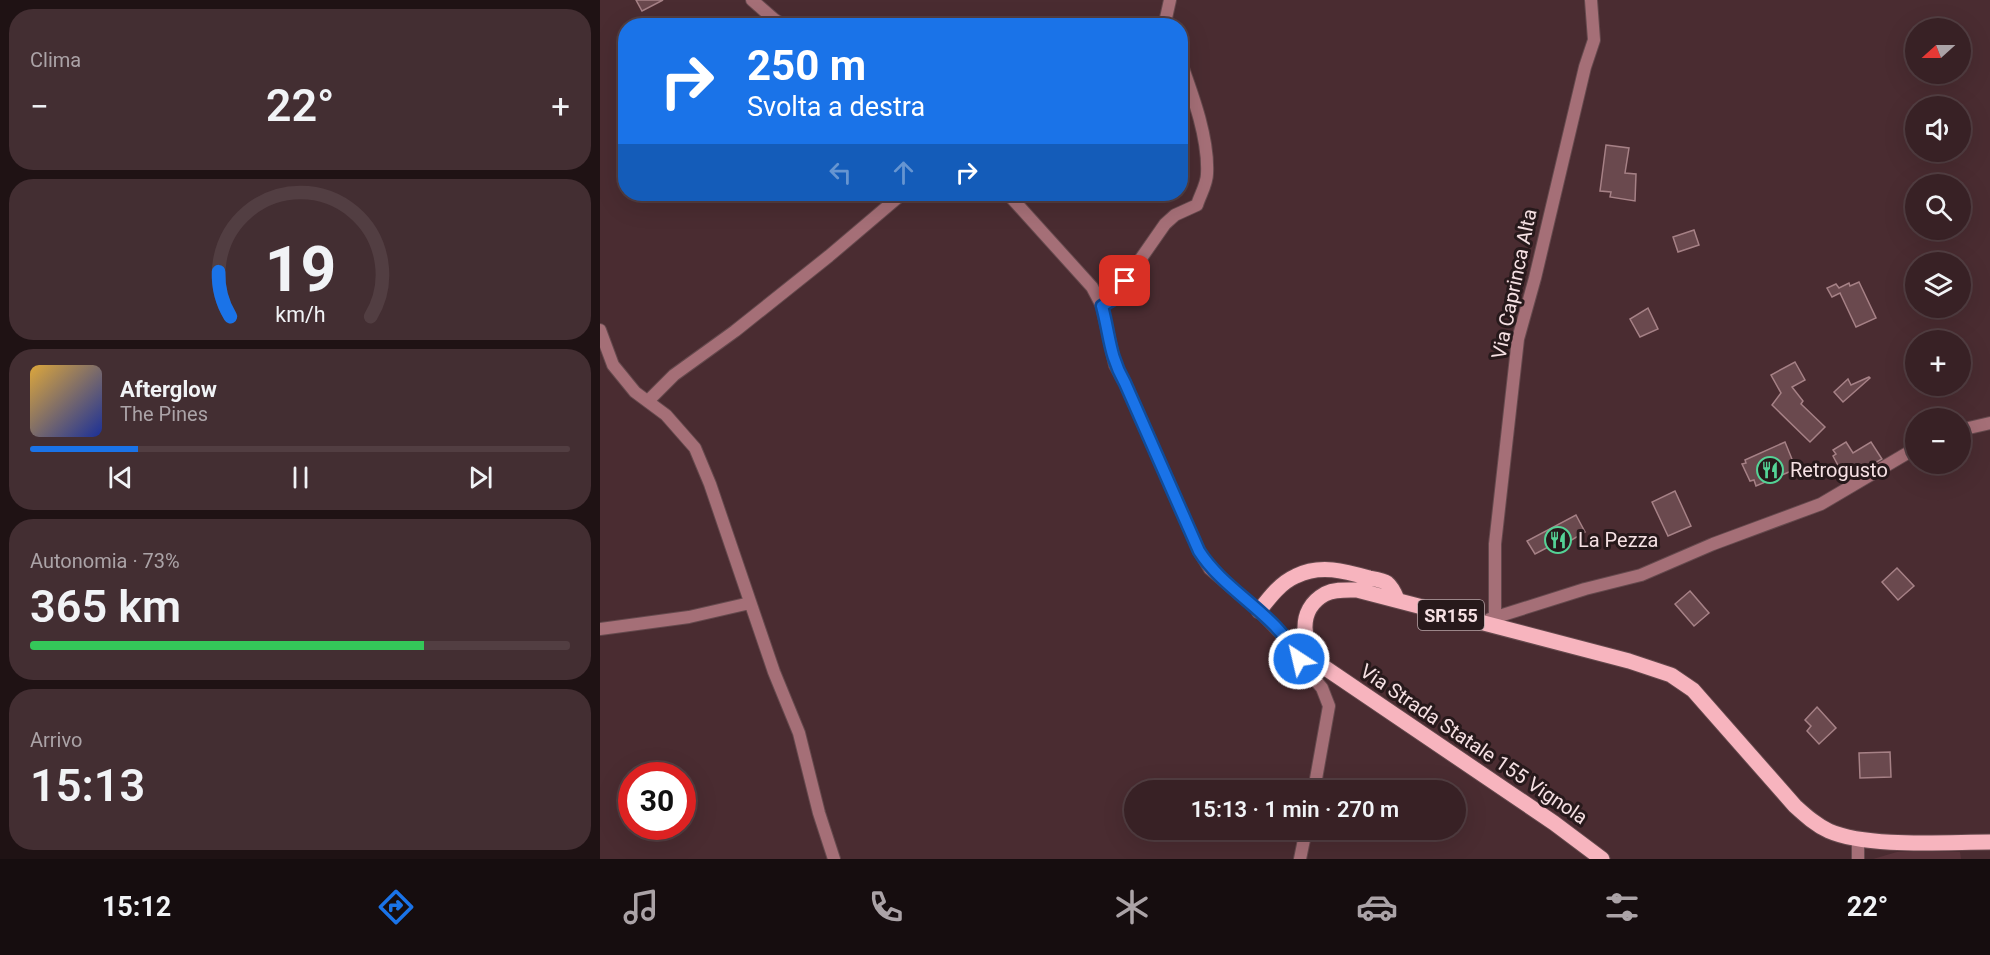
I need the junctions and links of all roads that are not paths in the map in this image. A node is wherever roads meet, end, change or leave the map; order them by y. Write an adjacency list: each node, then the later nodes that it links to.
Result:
1 (752, 0): 4 (street)
2 (1170, 0): 5 (street)
3 (1591, 0): 18 (street, Via Caprinca Alta)
4 (774, 18)
5 (1166, 18)
6 (1188, 82): 9 (street)
7 (894, 201): 11 (street)
8 (1014, 201): 9 (street)
9 (1102, 306): 17 (street)
10 (600, 330): 11 (street)
11 (648, 401): 16 (street)
12 (1990, 423): 13 (street)
13 (1971, 427)
14 (1905, 454): 18 (street)
15 (1397, 599): 17 (main road); 18 (main road, SR155); 21 (main road, SR155)
16 (750, 603): 19 (street); 26 (street)
17 (1258, 611): 20 (street)
18 (1489, 620): 23 (main road, SR155)
19 (600, 629)
20 (1292, 644): 21 (street); 22 (street)
21 (1309, 649): 28 (main road, Via Strada Statale 155 Vignola)
22 (1316, 780)
23 (1858, 839): 25 (main road, SR155); 29 (street)
24 (1304, 840): 27 (street)
25 (1990, 843)
26 (834, 859)
27 (1300, 859)
28 (1602, 859)
29 (1858, 859)

